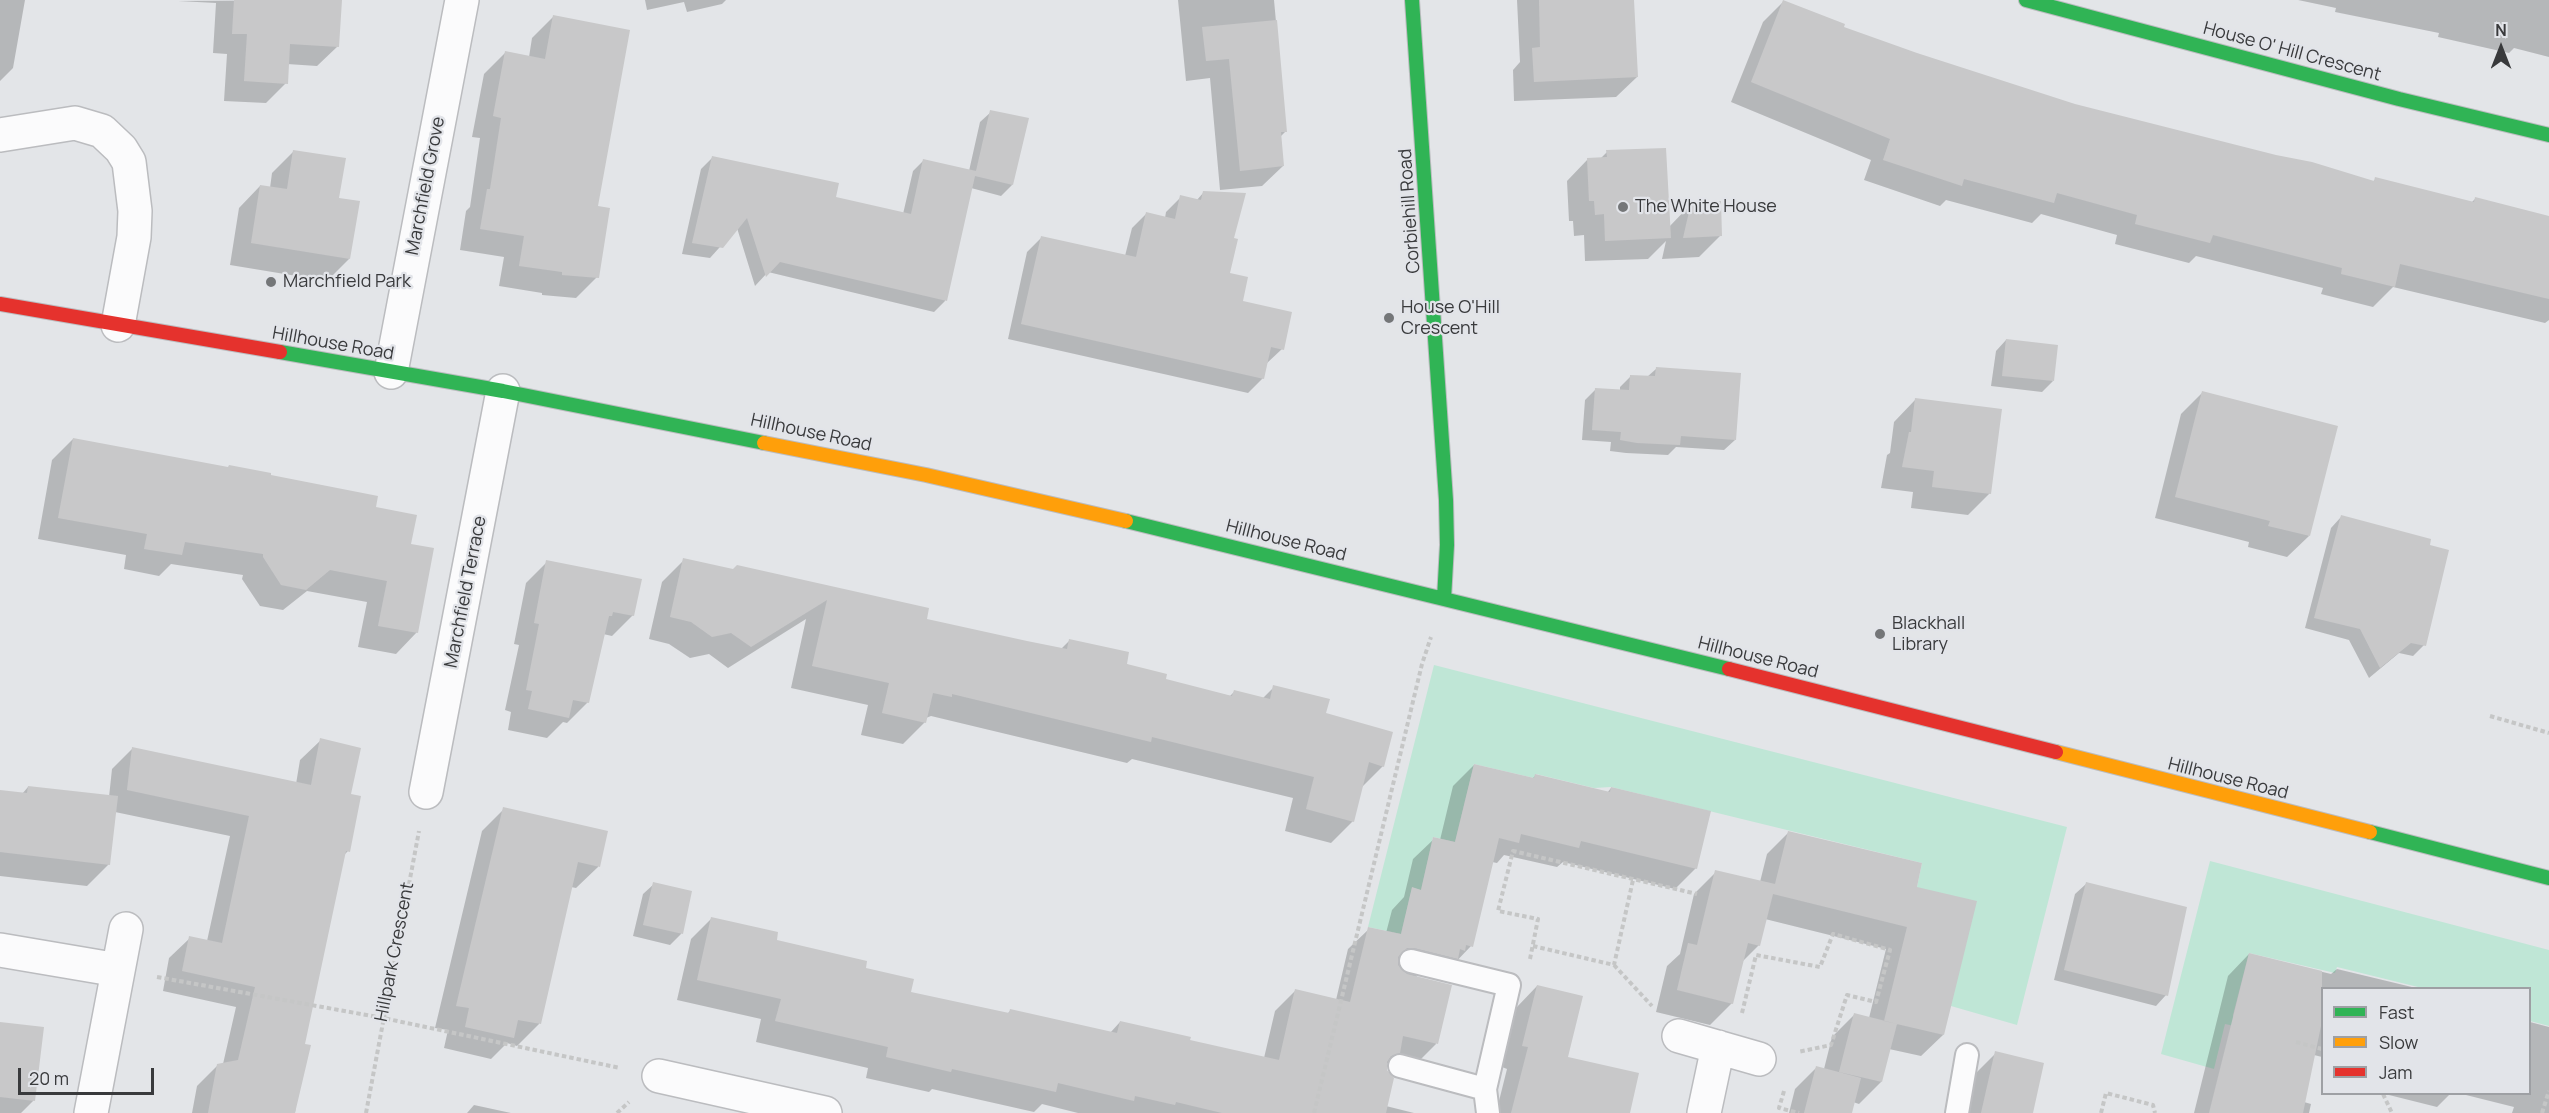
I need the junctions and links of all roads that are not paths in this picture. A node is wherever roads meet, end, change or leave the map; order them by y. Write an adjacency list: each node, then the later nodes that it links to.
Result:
1 (462, 0): 8 (street, Marchfield Grove)
2 (1412, 0): 10 (main road, Corbiehill Road)
3 (2026, 0): 5 (main road, House O' Hill Crescent)
4 (0, 135): 7 (street)
5 (2549, 135)
6 (0, 304): 7 (main road, Hillhouse Road)
7 (118, 325): 8 (main road, Hillhouse Road)
8 (391, 372): 9 (main road, Hillhouse Road)
9 (503, 391): 10 (main road, Hillhouse Road); 11 (street, Marchfield Terrace)
10 (1444, 599): 12 (main road, Hillhouse Road)
11 (426, 792)
12 (2549, 878)
13 (126, 929): 16 (street)
14 (0, 950): 16 (street)
15 (1411, 961): 21 (lane)
16 (118, 970): 22 (street)
17 (1679, 1036): 25 (street)
18 (1967, 1055): 26 (lane)
19 (1400, 1066): 21 (lane)
20 (659, 1076): 23 (street)
21 (1485, 1089): 24 (lane)
22 (91, 1113)
23 (825, 1113)
24 (1488, 1113)
25 (1704, 1113)
26 (1957, 1113)

